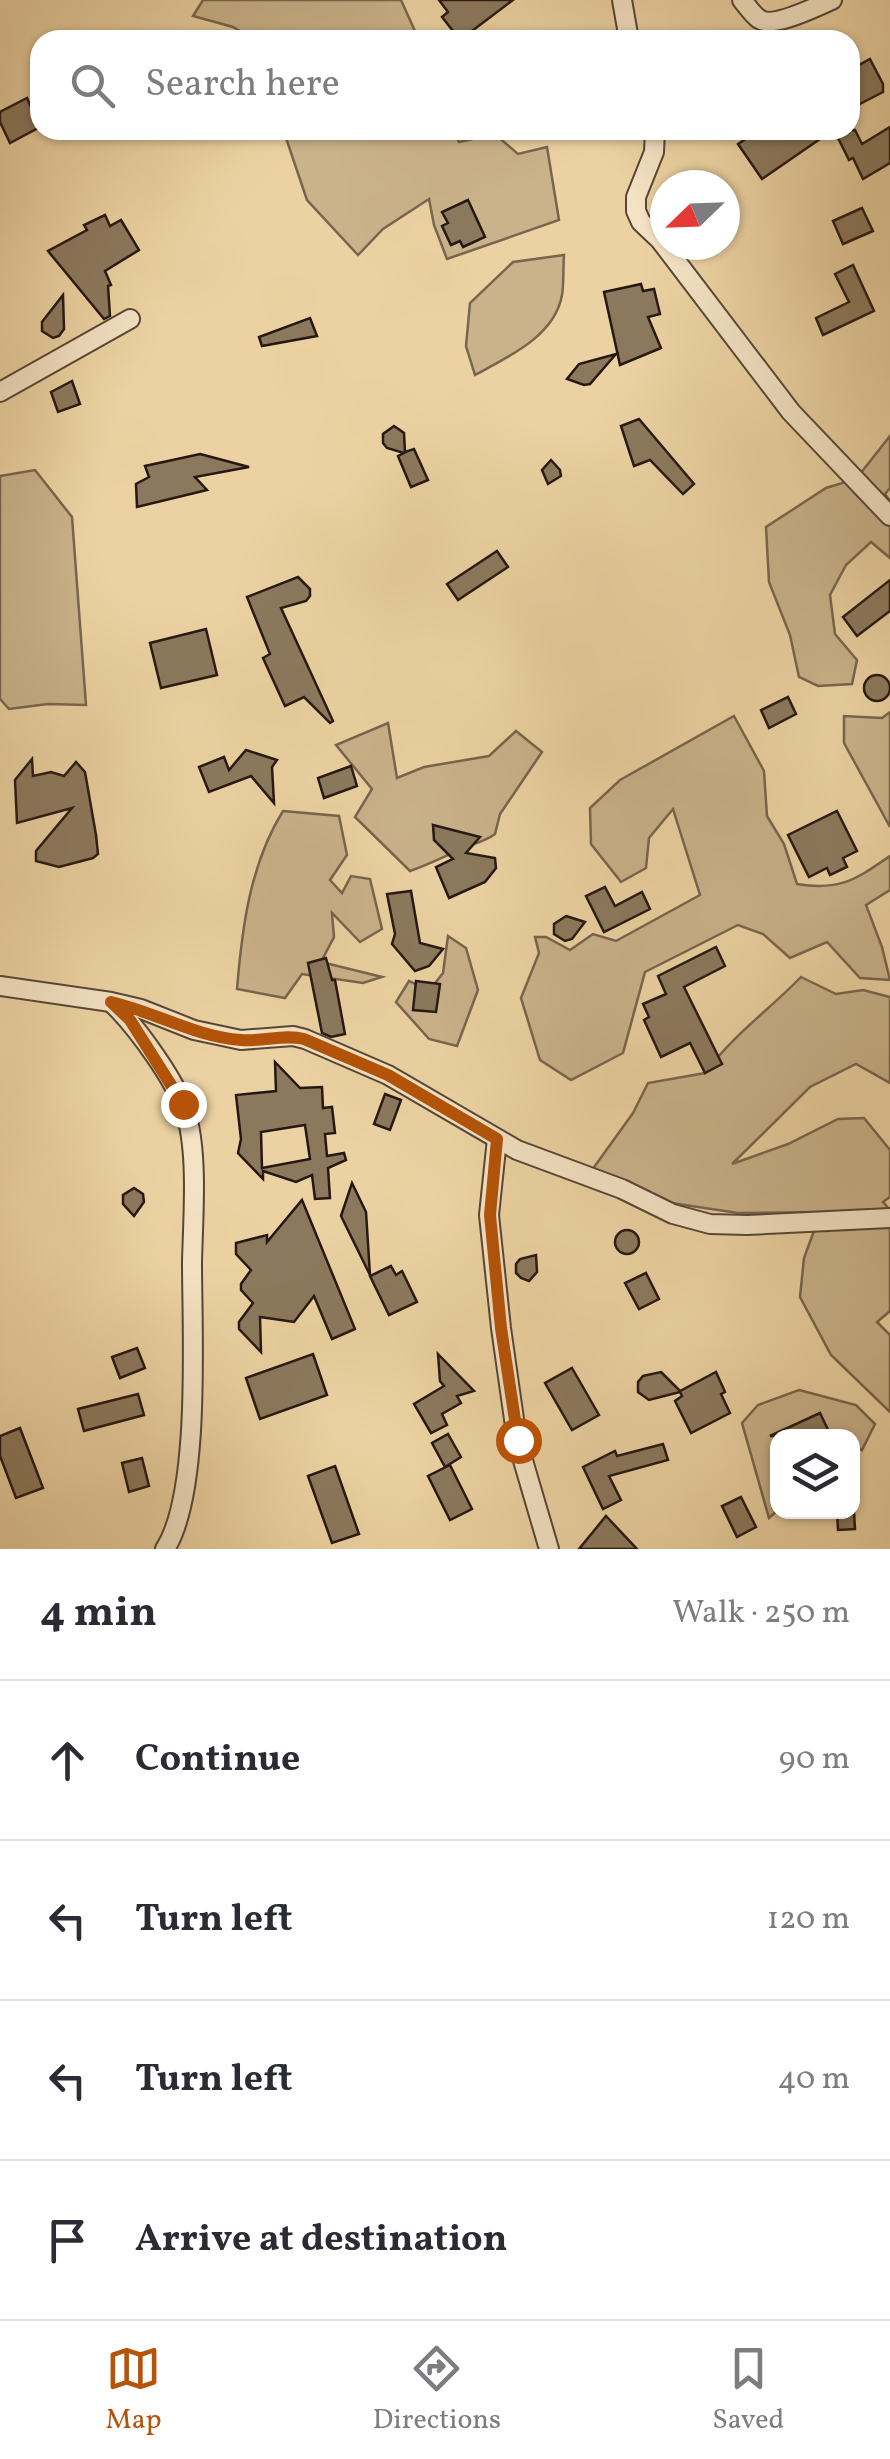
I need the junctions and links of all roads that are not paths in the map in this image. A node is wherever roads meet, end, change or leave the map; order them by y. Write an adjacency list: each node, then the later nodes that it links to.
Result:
1 (622, 0): 4 (street)
2 (742, 0): 3 (street)
3 (832, 0)
4 (627, 30)
5 (655, 140): 8 (street)
6 (130, 319): 7 (street)
7 (0, 392)
8 (890, 516)
9 (0, 986): 10 (street)
10 (111, 1002): 11 (street); 13 (street)
11 (497, 1139): 12 (street); 14 (street)
12 (890, 1218)
13 (165, 1549)
14 (549, 1549)

